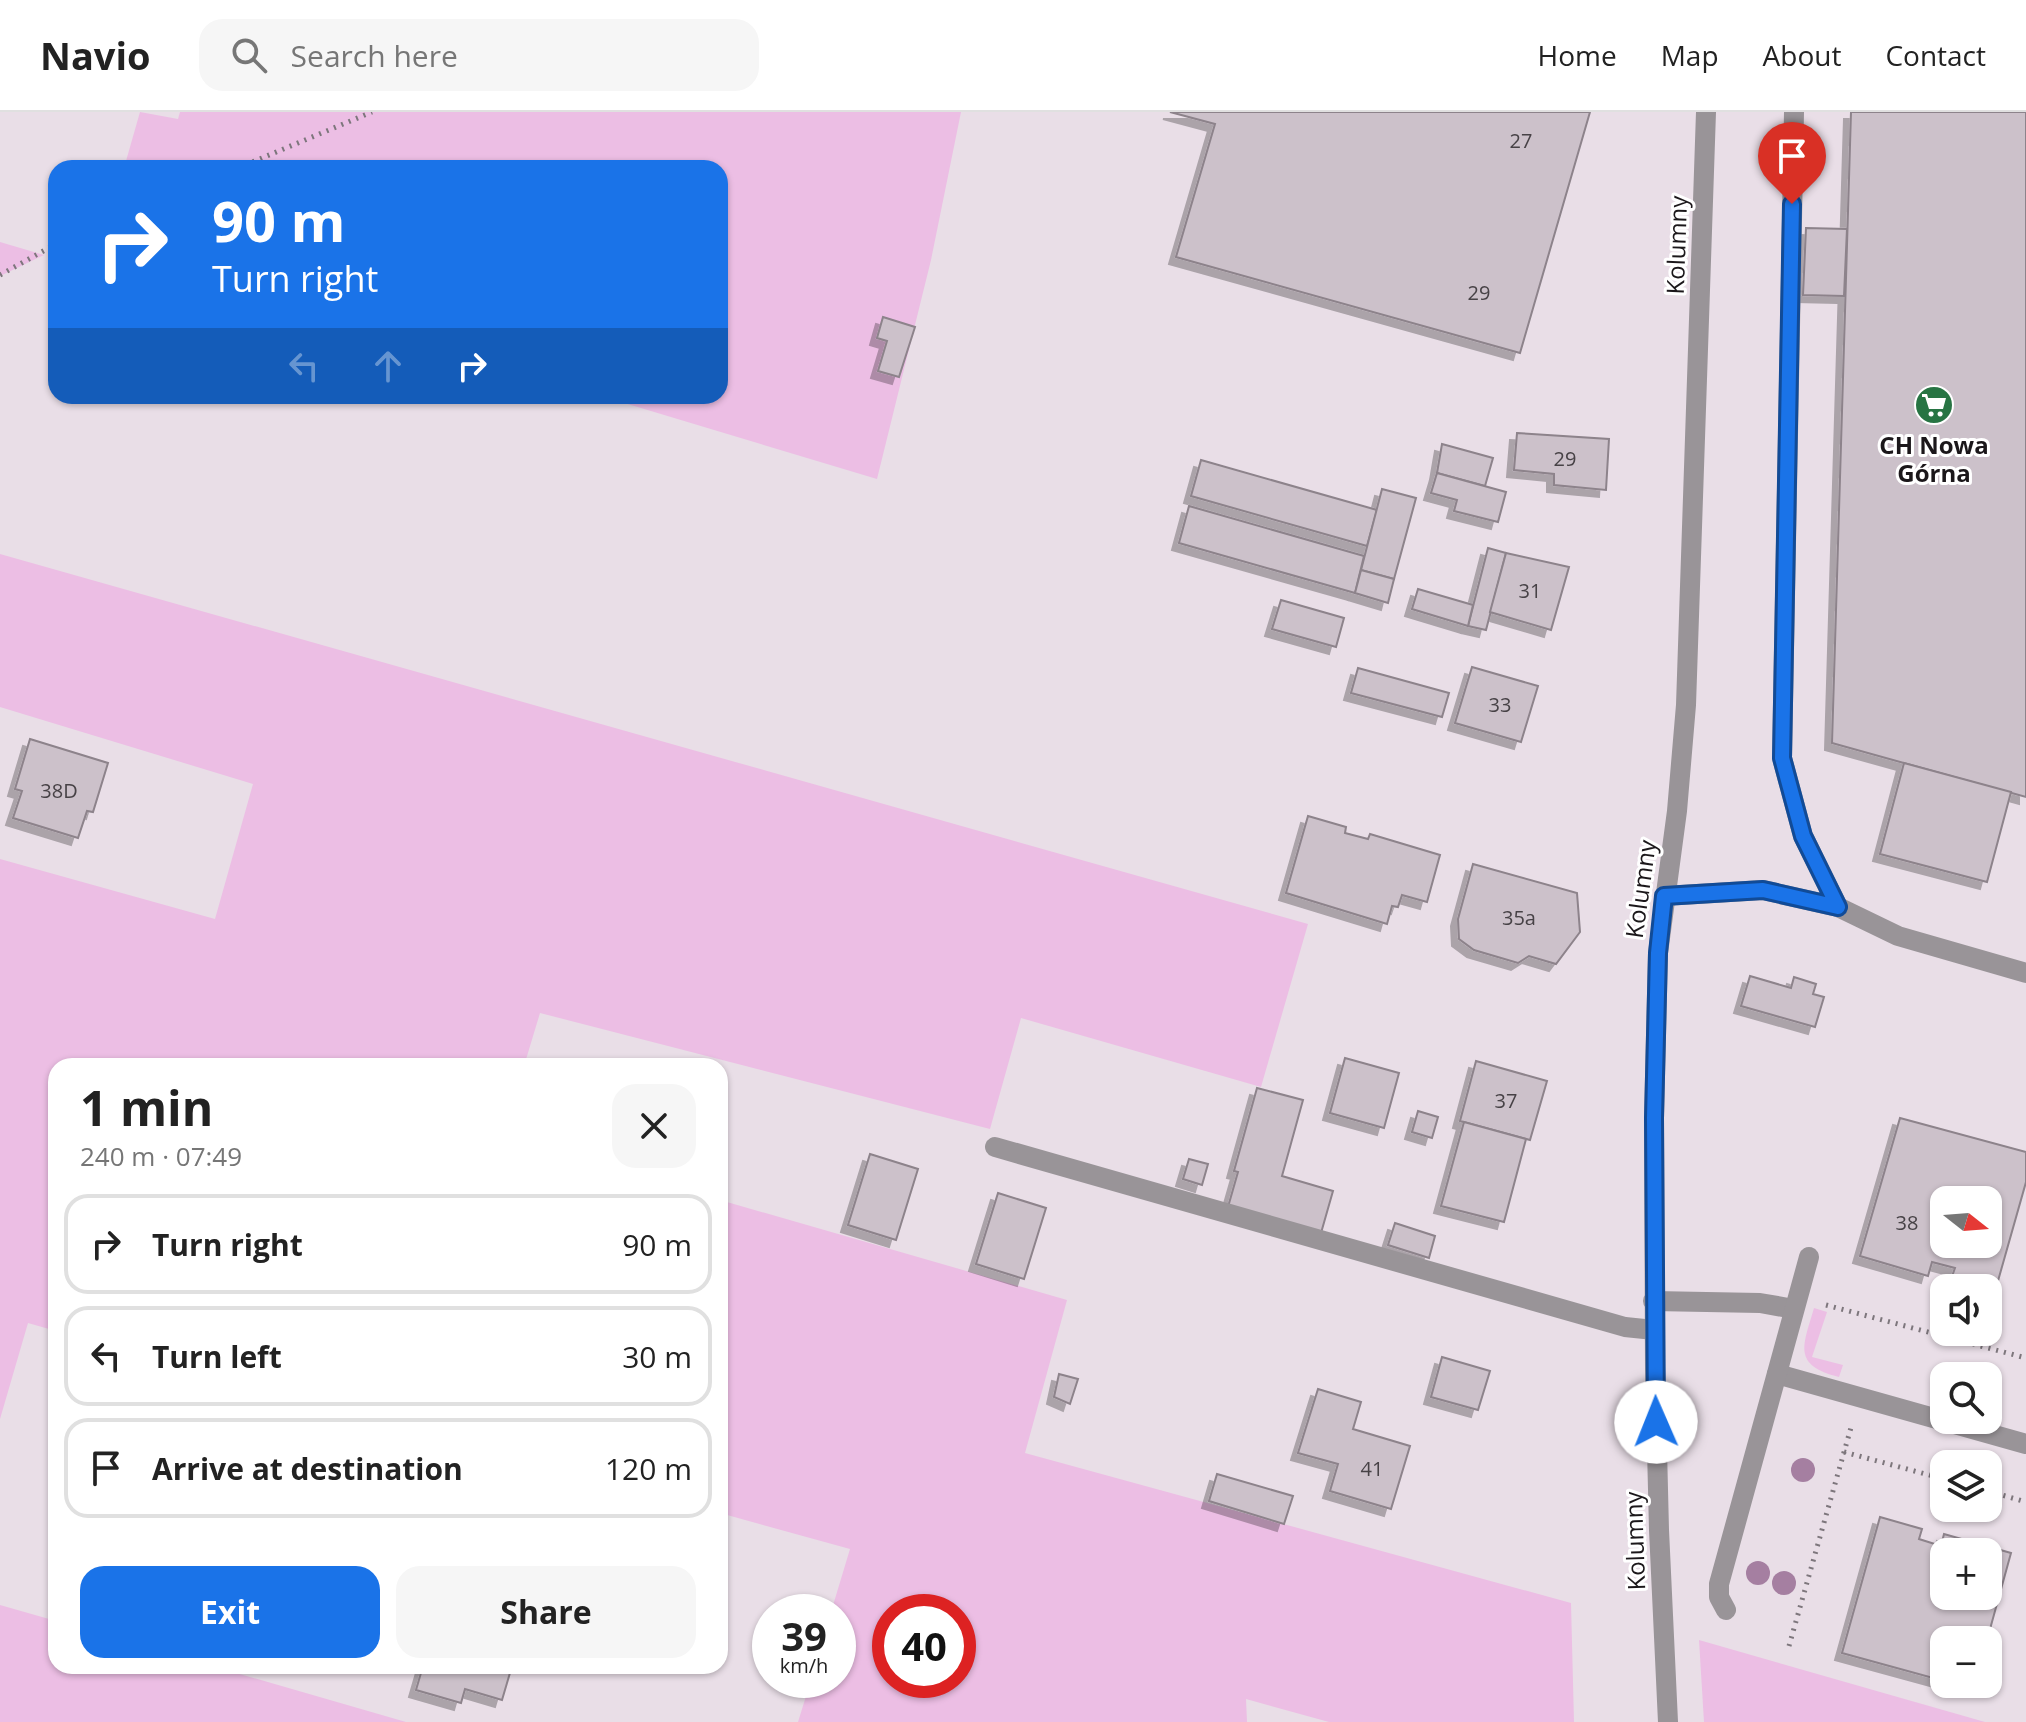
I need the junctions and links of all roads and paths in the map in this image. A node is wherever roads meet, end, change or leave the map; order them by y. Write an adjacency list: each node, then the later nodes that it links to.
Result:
1 (372, 112): 4 (path)
2 (1706, 112): 7 (street, Kolumny)
3 (1794, 112): 8 (street)
4 (257, 160)
5 (48, 248): 6 (path)
6 (0, 275)
7 (1664, 896): 8 (street); 12 (street, Kolumny)
8 (1838, 907): 9 (street)
9 (2026, 973)
10 (995, 1147): 14 (street)
11 (1809, 1257): 13 (street)
12 (1653, 1301): 13 (street); 14 (street, Kolumny)
13 (1796, 1303): 15 (path); 16 (street)
14 (1654, 1330): 25 (street, Kolumny)
15 (2026, 1358)
16 (1777, 1374): 17 (street); 23 (street)
17 (1859, 1397): 18 (street); 19 (path)
18 (2026, 1444)
19 (1844, 1452): 20 (path); 24 (path)
20 (1930, 1475)
21 (2002, 1495): 22 (path)
22 (2026, 1502)
23 (1726, 1610)
24 (1789, 1646)
25 (1668, 1722)

